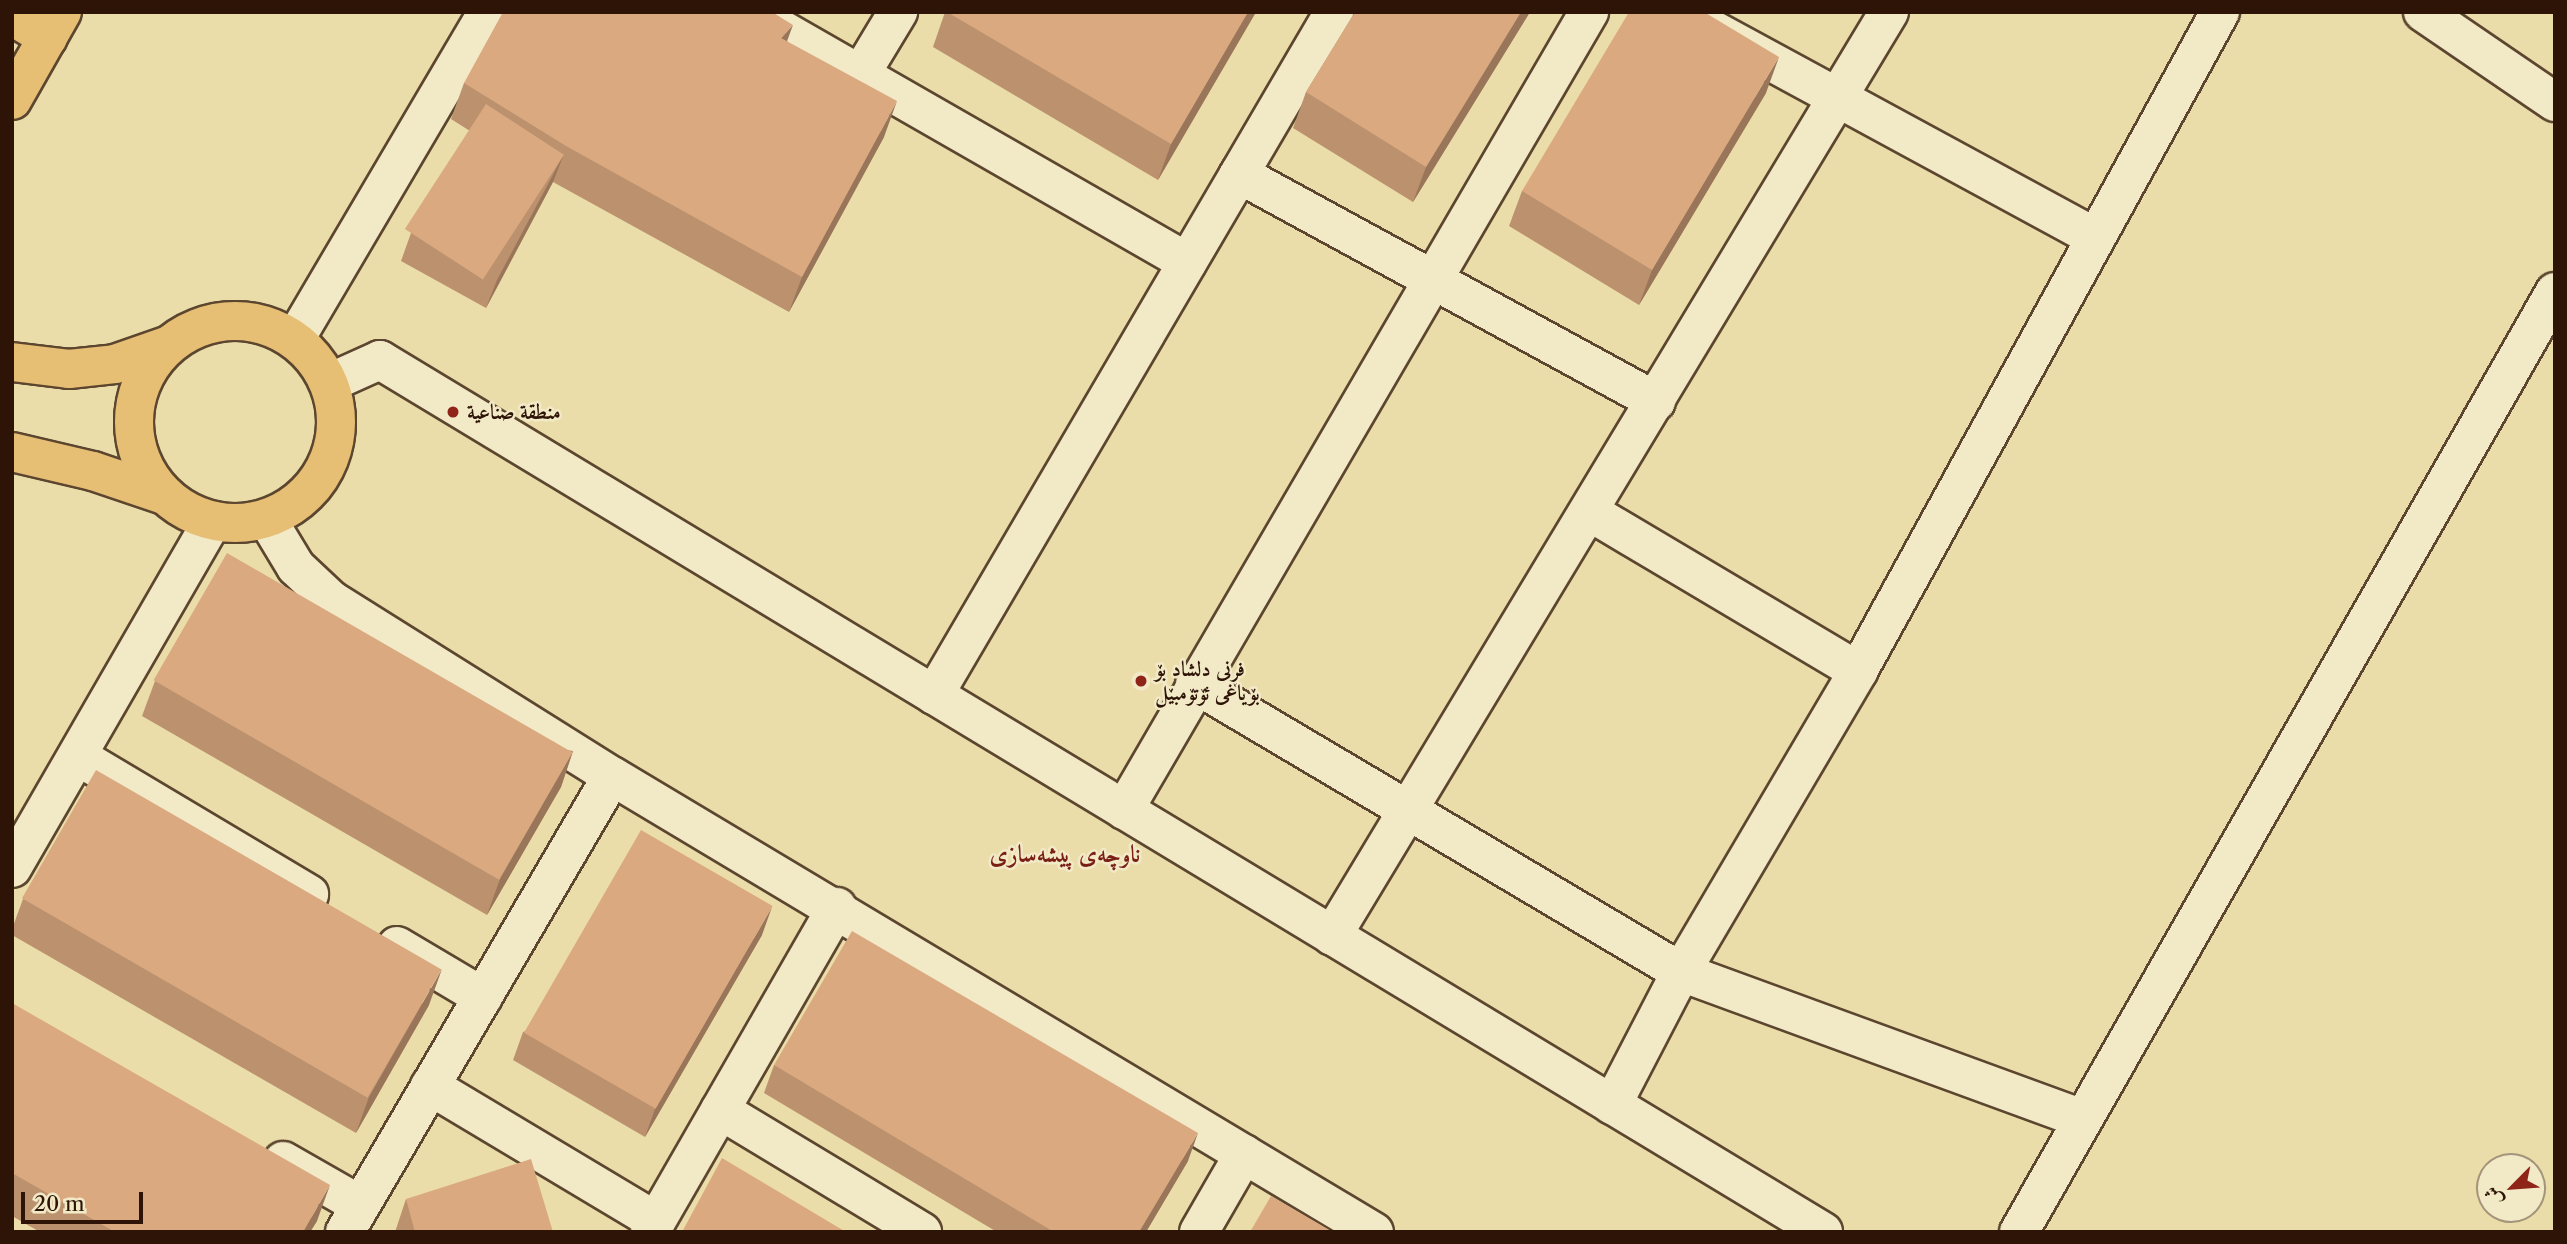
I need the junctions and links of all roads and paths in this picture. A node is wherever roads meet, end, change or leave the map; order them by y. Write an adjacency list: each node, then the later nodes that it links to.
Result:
1 (488, 12): 21 (street)
2 (751, 12): 12 (street)
3 (898, 12): 12 (street)
4 (1334, 12): 16 (street)
5 (1589, 12): 19 (street)
6 (1680, 12): 14 (street)
7 (1889, 12): 14 (street)
8 (2220, 12): 17 (street)
9 (2423, 12): 15 (street)
10 (12, 16): 11 (main road)
11 (55, 25): 13 (main road)
12 (860, 75): 18 (street)
13 (12, 100)
14 (1839, 100): 17 (street); 25 (street)
15 (2555, 102)
16 (1238, 174): 18 (street); 19 (street)
17 (2096, 238): 31 (street)
18 (1187, 262): 33 (street)
19 (1432, 279): 25 (street); 32 (street)
20 (2555, 292): 46 (street)
21 (295, 339): 22 (main road); 24 (main road)
22 (166, 346): 23 (main road); 27 (main road)
23 (12, 362)
24 (329, 383): 29 (main road); 33 (street)
25 (1656, 401): 28 (street)
26 (12, 452): 27 (main road)
27 (164, 495): 30 (main road)
28 (1590, 512): 31 (street); 37 (street)
29 (267, 519): 30 (main road); 35 (street)
30 (212, 521): 34 (street)
31 (1858, 671): 41 (street)
32 (1195, 684): 36 (street); 37 (street)
33 (934, 695): 36 (street)
34 (79, 757): 38 (street); 42 (street)
35 (612, 776): 39 (street); 42 (street)
36 (1124, 810): 40 (street)
37 (1409, 811): 40 (street); 41 (street)
38 (12, 869)
39 (837, 907): 45 (street); 48 (street)
40 (1332, 936): 44 (street)
41 (1681, 972): 44 (street); 46 (street)
42 (483, 997): 43 (street)
43 (430, 1086): 49 (street); 50 (street)
44 (1612, 1105): 54 (street)
45 (720, 1110): 50 (street); 51 (street)
46 (2083, 1119): 55 (street)
47 (252, 1143): 49 (street)
48 (1244, 1154): 52 (street); 53 (street)
49 (353, 1219)
50 (653, 1226)
51 (922, 1232)
52 (1199, 1232)
53 (1374, 1232)
54 (1823, 1232)
55 (2019, 1232)

